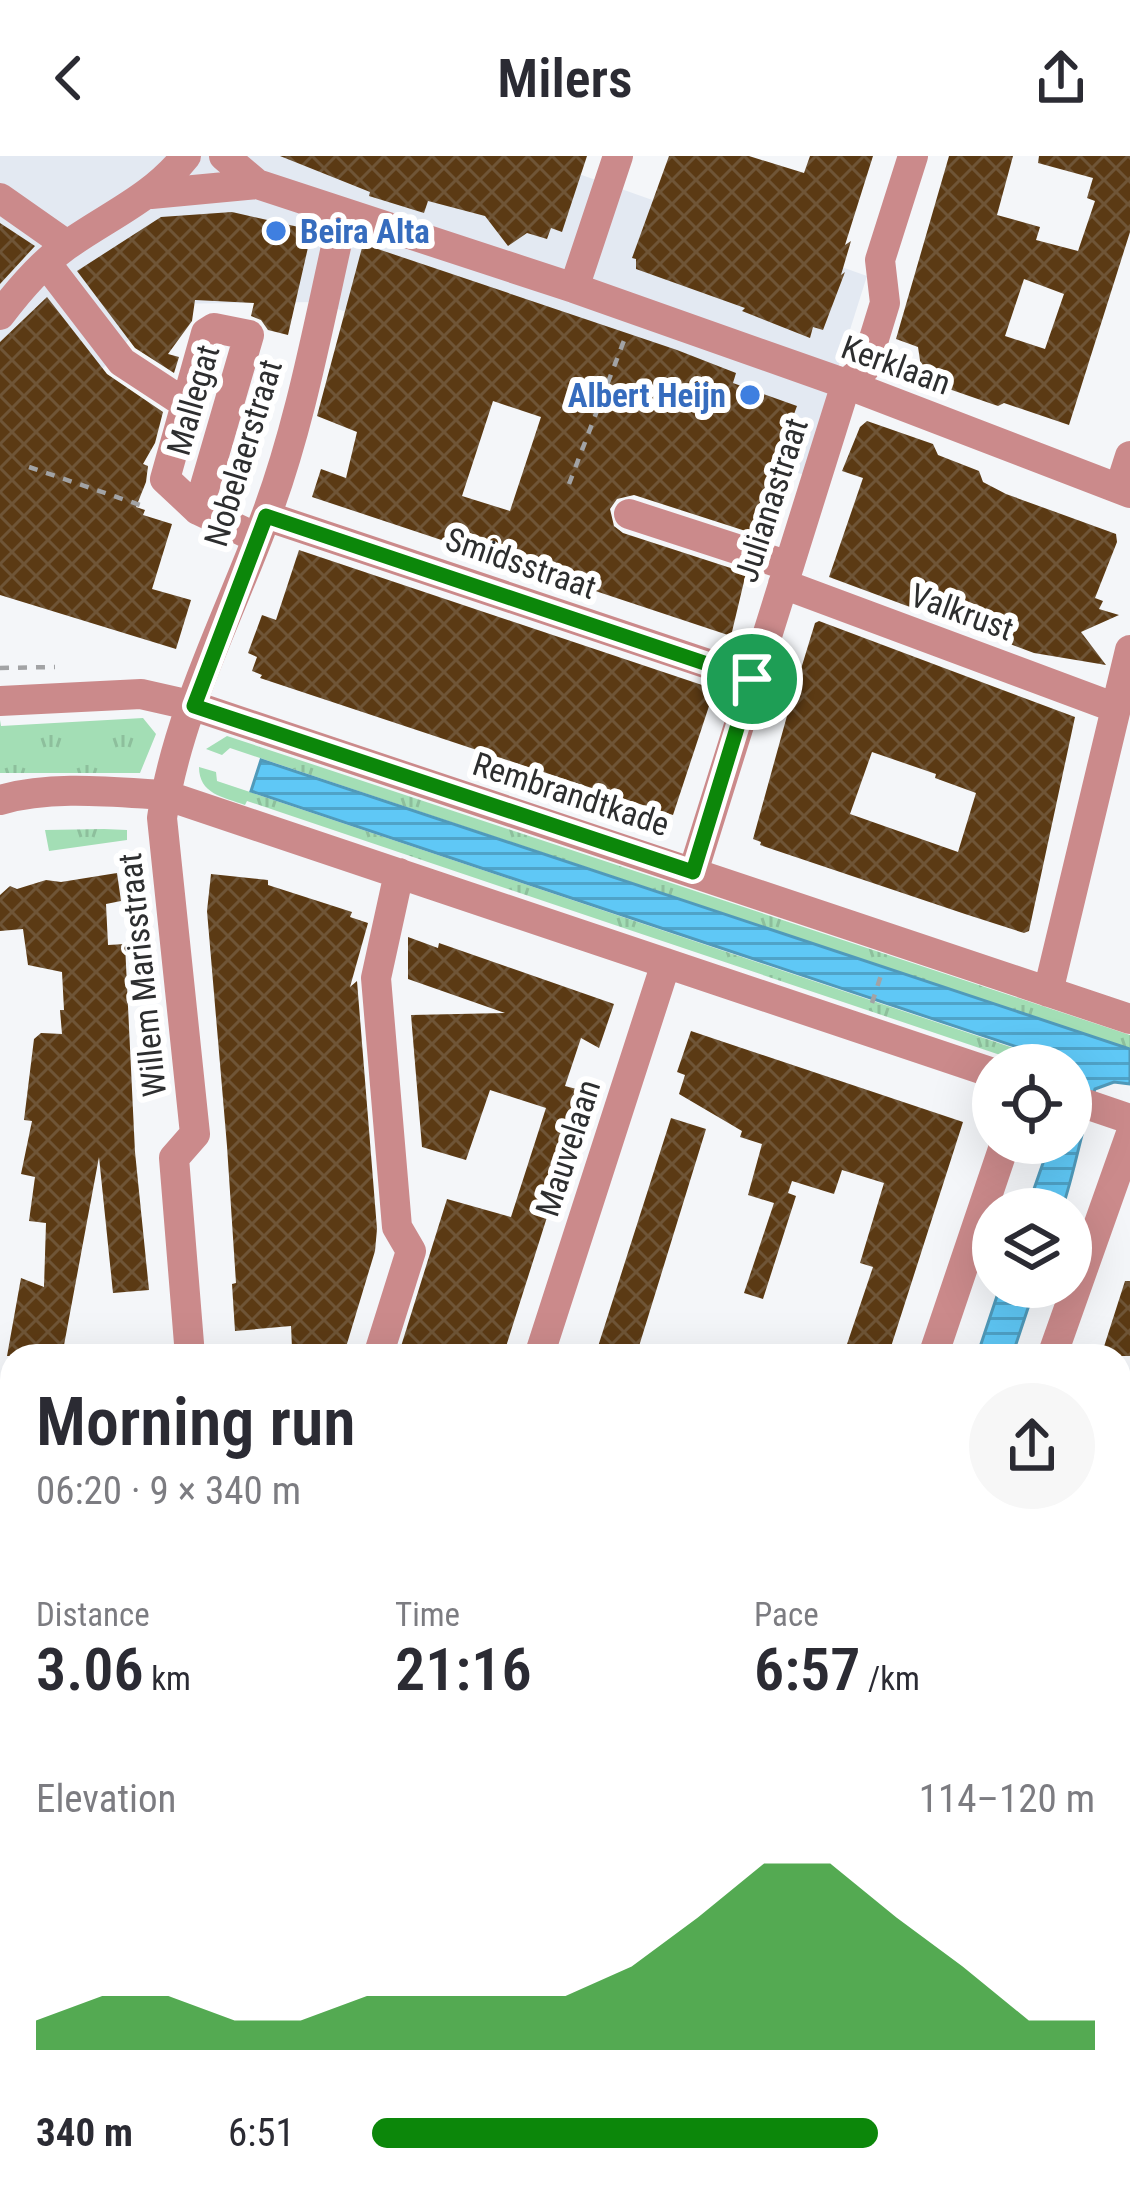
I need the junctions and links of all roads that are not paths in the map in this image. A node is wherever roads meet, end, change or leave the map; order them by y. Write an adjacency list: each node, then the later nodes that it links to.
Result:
1 (186, 156): 6 (street)
2 (224, 156): 5 (street, Kerklaan)
3 (618, 156): 10 (street)
4 (913, 156): 12 (street, Julianastraat)
5 (256, 184): 6 (street, Kerklaan); 8 (street, Kerklaan)
6 (151, 194): 9 (street)
7 (0, 198): 9 (street)
8 (344, 216): 10 (street, Kerklaan); 18 (street, Nobelaerstraat)
9 (56, 254): 11 (street); 13 (street)
10 (574, 288): 12 (street, Kerklaan)
11 (0, 314)
12 (846, 384): 15 (street, Kerklaan); 19 (street, Julianastraat)
13 (186, 404): 16 (street, Mallegat); 16 (street, Mallegat)
14 (1130, 456): 15 (street)
15 (1125, 490)
16 (198, 510): 18 (street, Mallegat)
17 (629, 514): 19 (street, Valkrust)
18 (261, 527): 21 (street, Smidsstraat); 23 (street, Nobelaerstraat)
19 (786, 575): 21 (street, Julianastraat); 24 (street, Valkrust)
20 (1130, 650): 24 (street)
21 (752, 679): 27 (street, Julianastraat)
22 (0, 701): 23 (street, Rembrandtkade)
23 (194, 706): 25 (street, Nobelaerstraat); 27 (street, Rembrandtkade)
24 (1116, 708): 30 (street)
25 (165, 795): 26 (street); 28 (street); 37 (street, Willem Marisstraat)
26 (0, 800)
27 (693, 872): 30 (street, Rembrandtkade)
28 (399, 873): 29 (street); 38 (street)
29 (666, 963): 32 (street); 39 (street, Mauvelaan)
30 (1048, 992): 31 (street, Rembrandtkade)
31 (1130, 1019)
32 (972, 1066)
33 (1092, 1105): 34 (street)
34 (1130, 1119)
35 (1130, 1136): 41 (street)
36 (998, 1164): 40 (street)
37 (189, 1344)
38 (382, 1344)
39 (543, 1344)
40 (936, 1344)
41 (1056, 1344)

